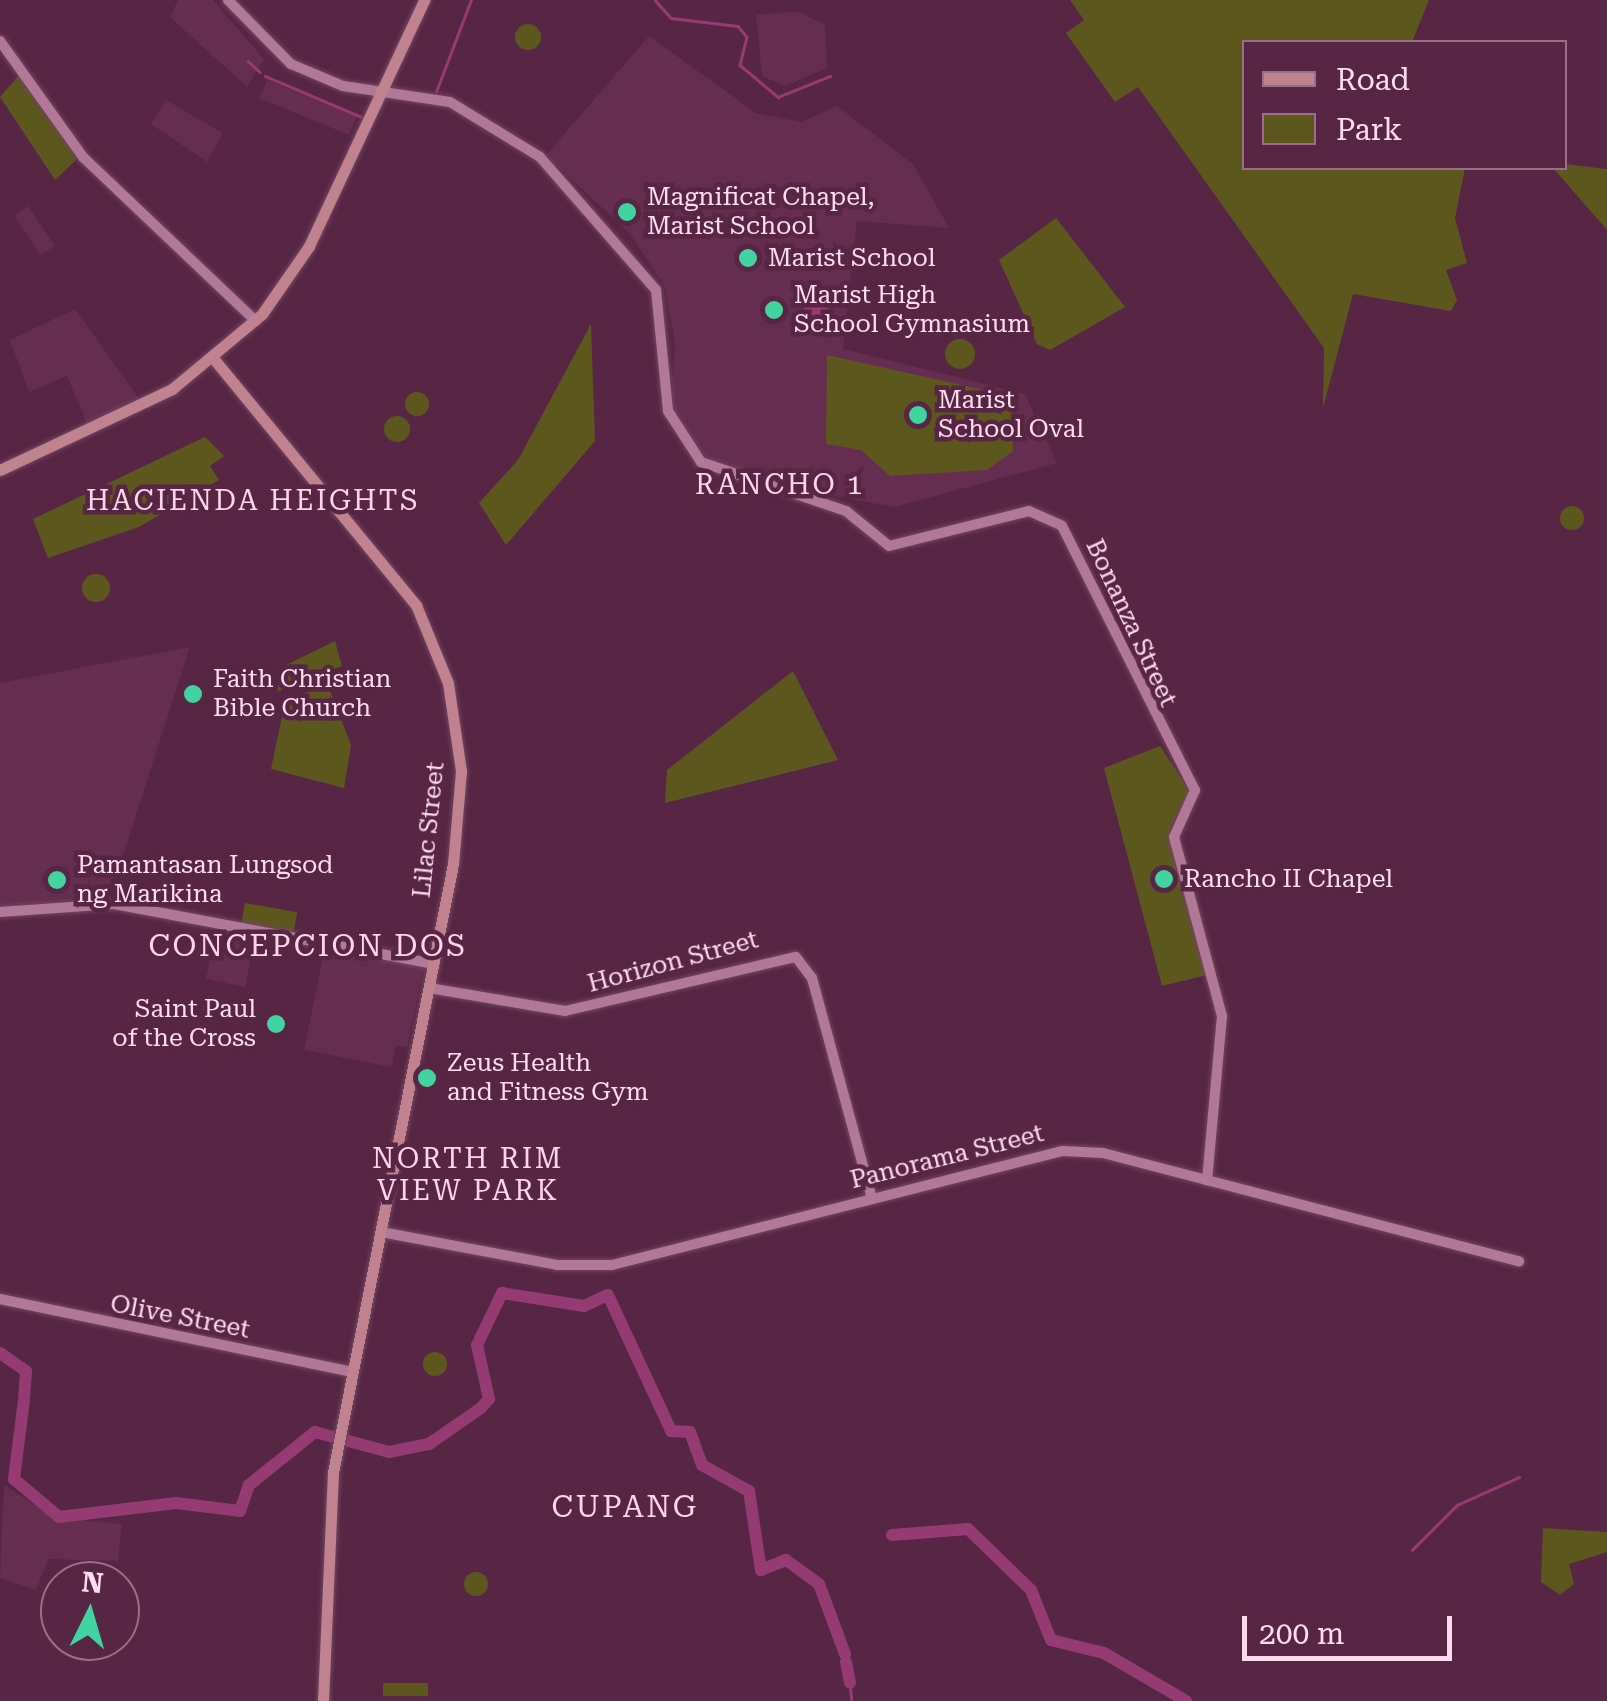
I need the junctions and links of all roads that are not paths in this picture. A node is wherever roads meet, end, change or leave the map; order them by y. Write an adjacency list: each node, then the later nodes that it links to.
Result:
1 (228, 0): 4 (street)
2 (424, 0): 4 (main road)
3 (0, 41): 5 (street)
4 (383, 89): 5 (main road); 11 (street, Bonanza Street)
5 (256, 321): 6 (main road)
6 (213, 358): 7 (main road); 9 (main road, Lilac Street)
7 (0, 470)
8 (0, 912): 9 (street)
9 (434, 964): 10 (main road, Lilac Street)
10 (429, 988): 12 (street, Horizon Street); 13 (main road, Lilac Street)
11 (1206, 1180): 12 (street, Panorama Street); 14 (street, Panorama Street)
12 (872, 1195): 13 (street, Panorama Street)
13 (381, 1232): 16 (main road, Lilac Street)
14 (1519, 1261)
15 (0, 1300): 16 (street, Olive Street)
16 (353, 1372): 17 (main road, Lilac Street)
17 (323, 1701)

